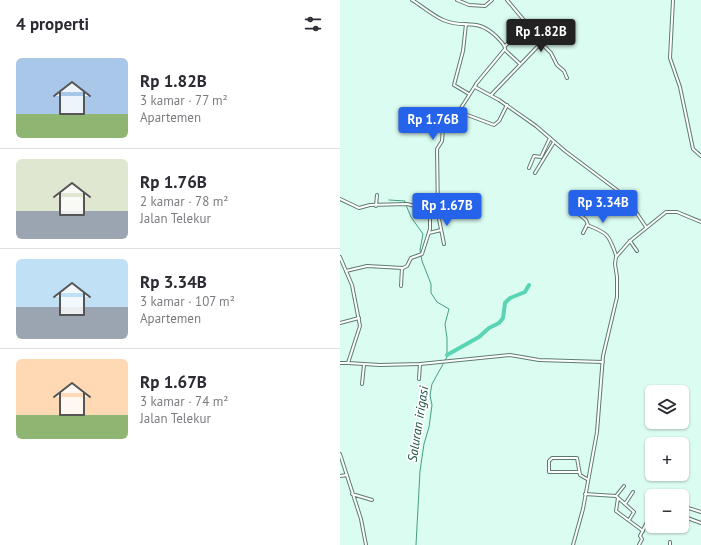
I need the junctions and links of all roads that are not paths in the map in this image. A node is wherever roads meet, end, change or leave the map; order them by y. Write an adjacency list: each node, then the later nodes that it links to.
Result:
1 (412, 0): 6 (street)
2 (457, 0): 3 (street)
3 (492, 0)
4 (507, 0): 7 (street)
5 (673, 0): 20 (street)
6 (466, 24): 9 (street); 14 (street)
7 (528, 24): 8 (street); 9 (street)
8 (541, 43): 11 (street); 12 (street)
9 (505, 46): 10 (street)
10 (505, 50): 11 (street); 13 (street)
11 (520, 64): 15 (street)
12 (567, 78)
13 (475, 86): 14 (street); 15 (street)
14 (469, 94): 17 (street)
15 (490, 96): 16 (street)
16 (507, 106): 17 (street); 18 (street)
17 (459, 111): 28 (street)
18 (550, 138): 19 (street); 21 (street)
19 (555, 142): 22 (street); 24 (street)
20 (701, 156)
21 (529, 168)
22 (535, 173)
23 (377, 195): 26 (street)
24 (623, 197): 29 (street); 33 (street)
25 (340, 198): 26 (street)
26 (376, 206): 30 (street)
27 (574, 210): 32 (street)
28 (438, 214): 30 (street); 34 (street)
29 (613, 214)
30 (431, 217): 35 (street)
31 (701, 222): 33 (street)
32 (588, 225): 36 (street); 40 (street)
33 (646, 227): 37 (street)
34 (441, 230): 35 (street); 38 (street)
35 (429, 232): 42 (street)
36 (583, 233)
37 (630, 241): 39 (street); 40 (street)
38 (444, 244)
39 (637, 251)
40 (616, 255): 47 (street)
41 (340, 257): 43 (street)
42 (402, 268): 43 (street); 44 (street)
43 (346, 271): 45 (street)
44 (401, 286)
45 (359, 318): 46 (street); 49 (street)
46 (340, 323)
47 (603, 362): 50 (street); 58 (street)
48 (340, 363): 49 (street)
49 (347, 363): 51 (street)
50 (420, 364): 51 (street); 52 (street)
51 (364, 365): 53 (street)
52 (419, 379)
53 (362, 384)
54 (340, 454): 56 (street)
55 (579, 472): 55 (street); 58 (street)
56 (347, 474): 57 (street); 61 (street)
57 (340, 476)
58 (587, 479): 62 (street)
59 (624, 486): 63 (street)
60 (633, 492): 65 (street)
61 (352, 494): 64 (street); 73 (street)
62 (585, 494): 63 (street); 74 (street)
63 (617, 497): 65 (street); 69 (street)
64 (372, 500)
65 (624, 504): 69 (street)
66 (689, 508): 67 (street)
67 (701, 512)
68 (689, 519): 70 (street)
69 (629, 520): 72 (street)
70 (701, 523)
71 (645, 526): 72 (street)
72 (643, 530): 75 (street)
73 (366, 545)
74 (573, 545)
75 (639, 545)

